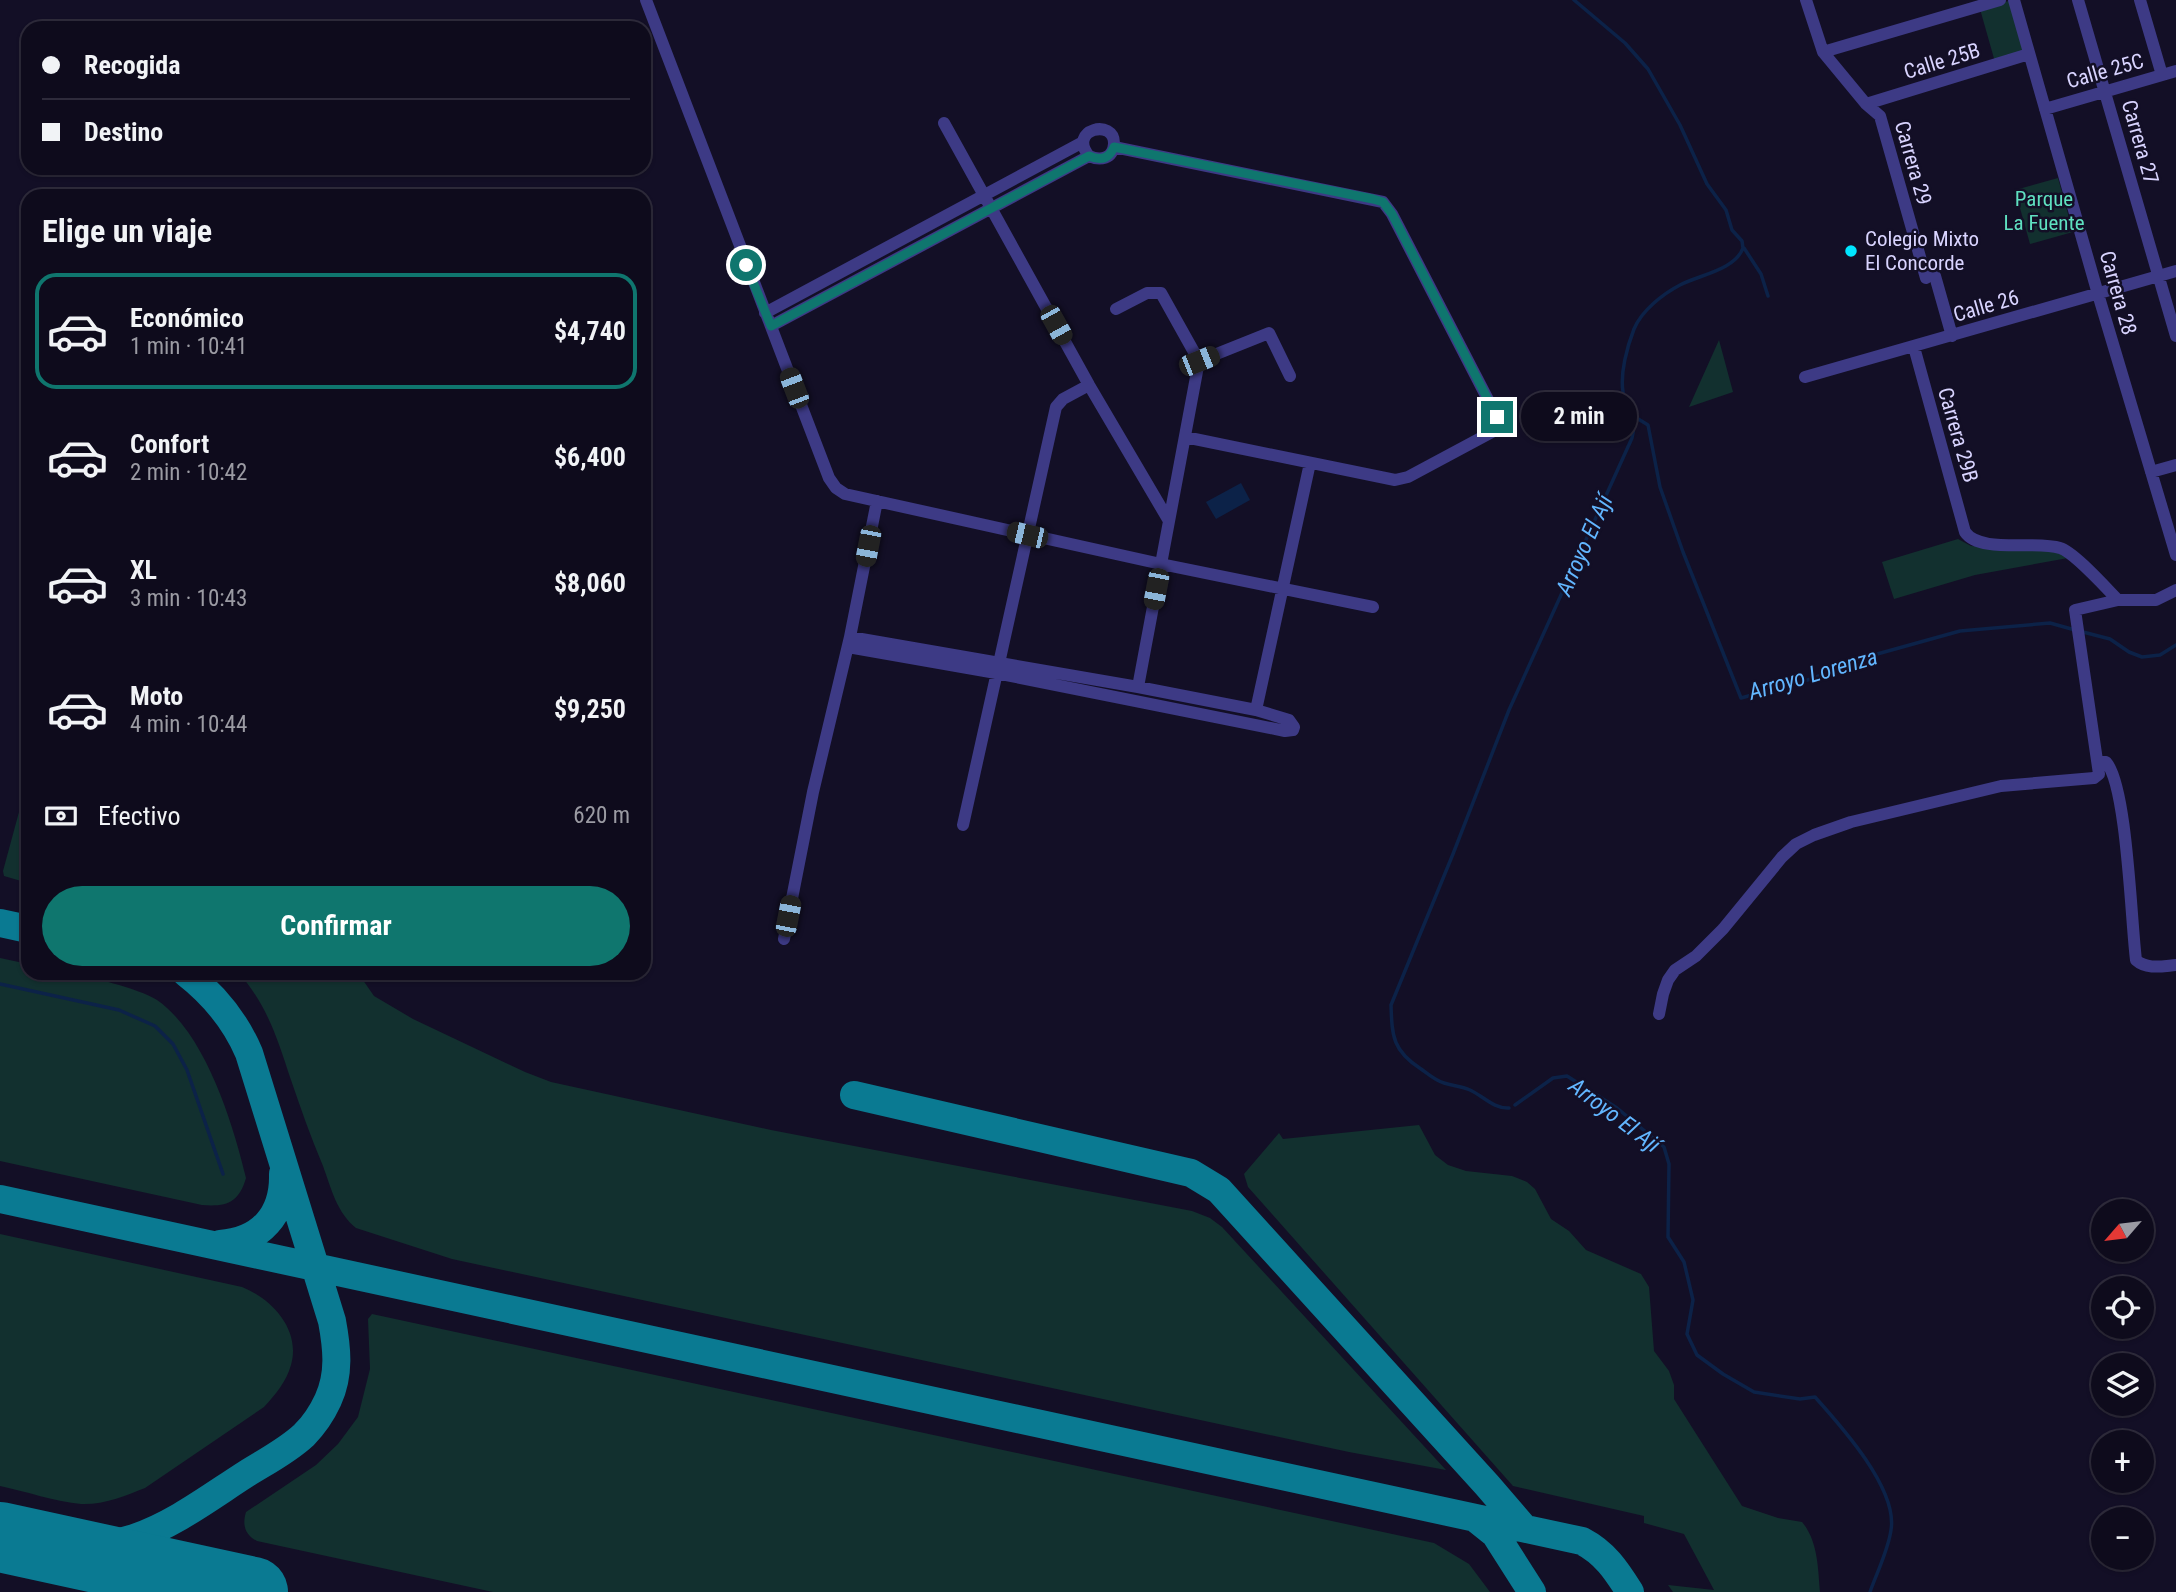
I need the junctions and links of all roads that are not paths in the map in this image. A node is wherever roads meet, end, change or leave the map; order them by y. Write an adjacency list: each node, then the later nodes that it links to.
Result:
1 (646, 0): 24 (street)
2 (1805, 0): 7 (street)
3 (2000, 0): 7 (street)
4 (2014, 0): 8 (street, Carrera 28)
5 (2078, 0): 11 (street, Carrera 27)
6 (2140, 0): 10 (street)
7 (1823, 52): 12 (street)
8 (2029, 54): 12 (street, Calle 25B); 13 (street, Carrera 28)
9 (2176, 71): 10 (street, Calle 25C)
10 (2162, 75): 11 (street, Calle 25C)
11 (2106, 91): 13 (street, Calle 25C); 21 (street, Carrera 27)
12 (1866, 104): 26 (street, Carrera 29)
13 (2045, 109): 22 (street, Carrera 28)
14 (944, 123): 18 (street)
15 (1083, 142): 16 (street); 17 (street); 18 (street)
16 (1114, 147): 17 (street); 34 (street)
17 (1089, 156): 19 (street)
18 (984, 195): 19 (street); 24 (street)
19 (992, 208): 25 (street); 32 (street)
20 (2176, 271): 21 (street, Calle 26)
21 (2159, 276): 22 (street, Calle 26); 27 (street, Carrera 27)
22 (2098, 294): 26 (street, Calle 26); 36 (street, Carrera 28)
23 (1116, 309): 29 (street)
24 (765, 313): 25 (street)
25 (771, 326): 37 (street)
26 (1952, 336): 28 (street, Calle 26)
27 (2176, 336)
28 (1914, 347): 31 (street, Calle 26); 44 (street, Carrera 29B)
29 (1199, 361): 30 (street); 33 (street)
30 (1290, 376)
31 (1805, 377)
32 (1089, 385): 38 (street); 39 (street)
33 (1185, 437): 34 (street); 38 (street)
34 (1310, 463): 42 (street)
35 (2176, 465): 36 (street)
36 (2151, 472): 40 (street, Carrera 28)
37 (877, 501): 39 (street); 46 (street)
38 (1169, 521): 41 (street)
39 (1027, 535): 41 (street); 47 (street)
40 (2176, 555)
41 (1161, 564): 42 (street); 48 (street)
42 (1283, 588): 45 (street); 49 (street)
43 (2176, 590): 44 (street)
44 (2118, 600): 50 (street)
45 (1373, 607)
46 (849, 642): 47 (street); 52 (street)
47 (997, 668): 48 (street); 49 (street); 51 (street)
48 (1138, 687): 49 (street)
49 (1256, 710)
50 (2097, 760): 53 (street); 54 (street)
51 (963, 825)
52 (783, 939)
53 (2176, 965)
54 (1660, 1014)

